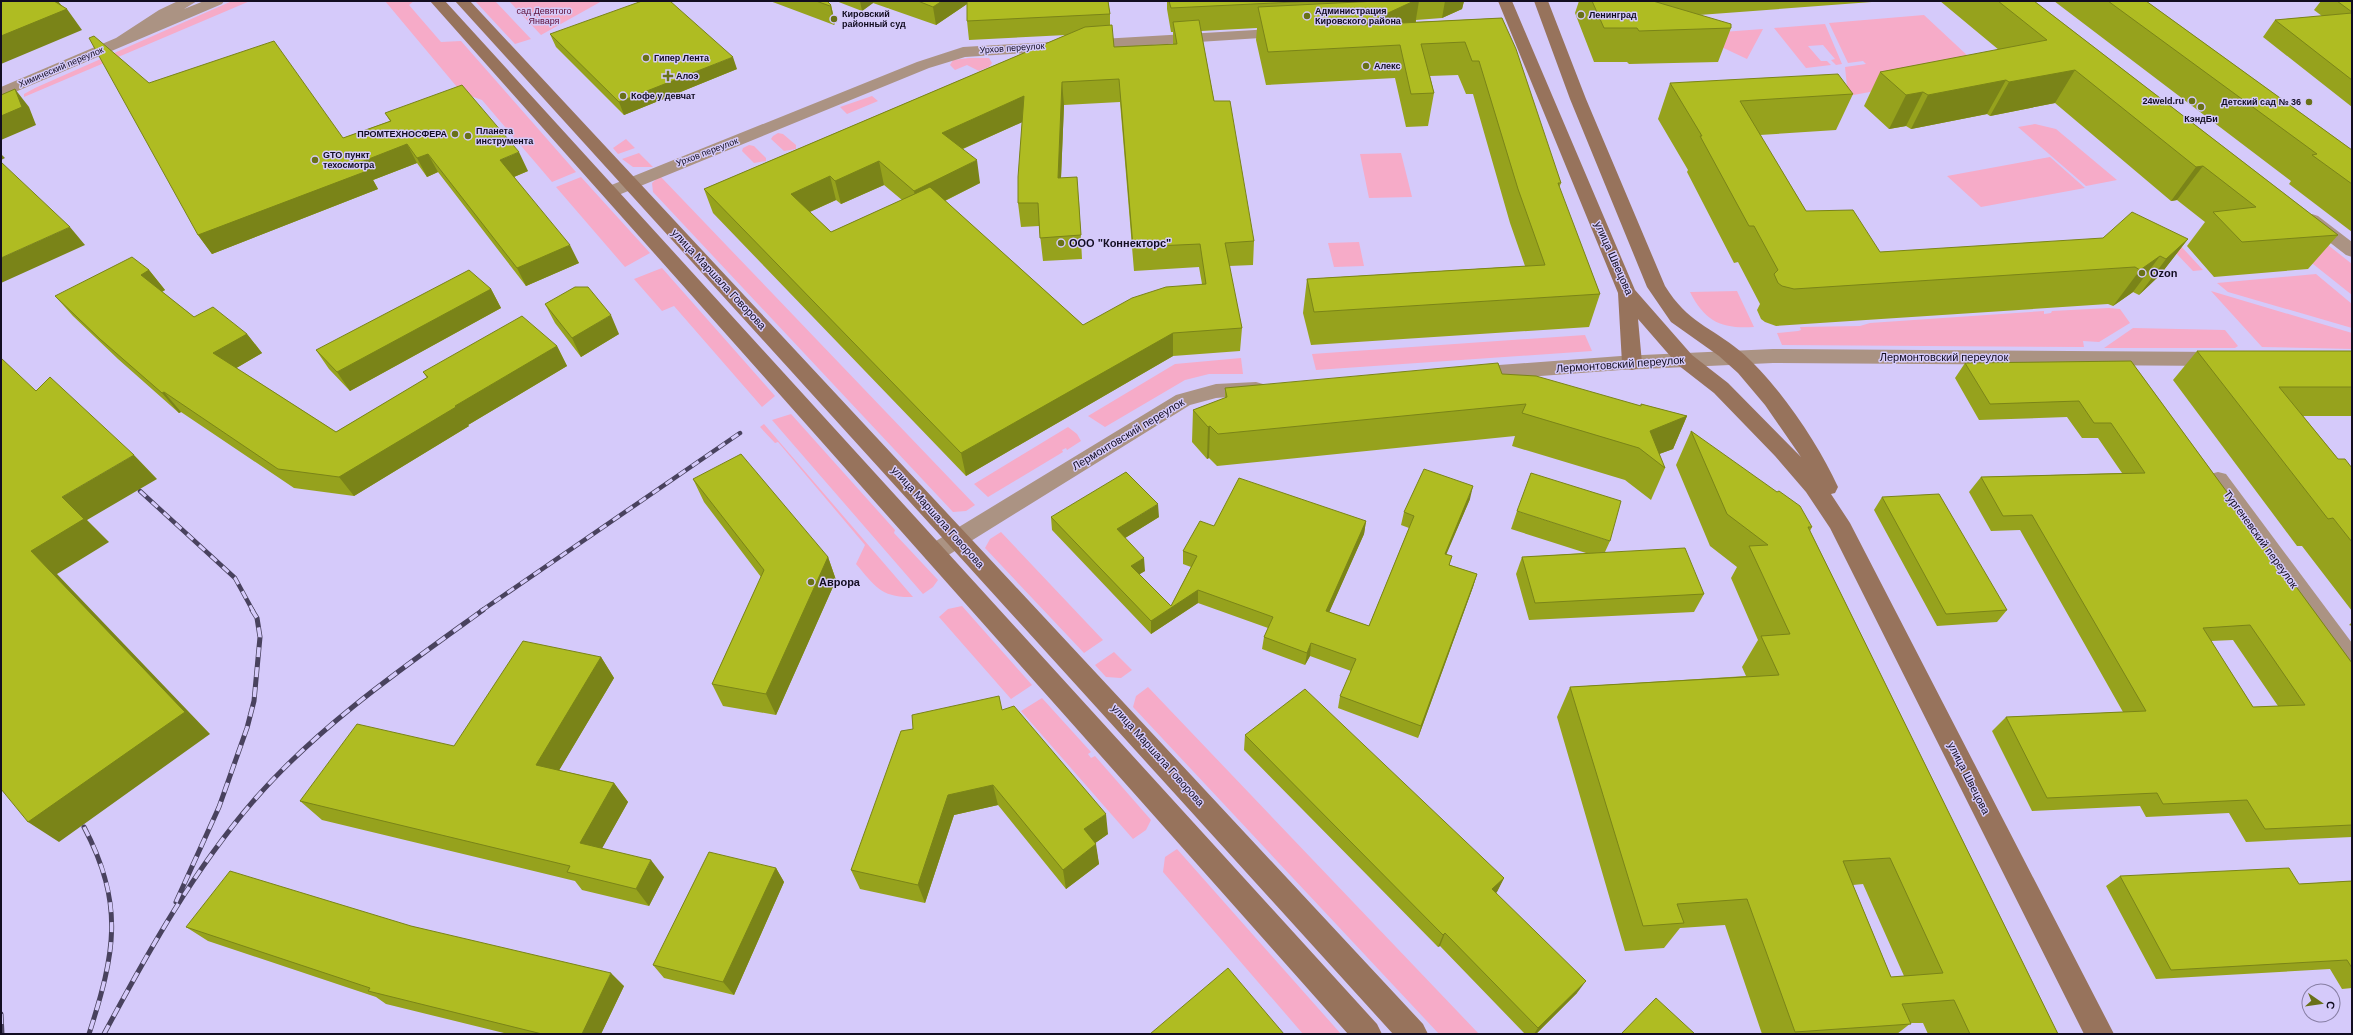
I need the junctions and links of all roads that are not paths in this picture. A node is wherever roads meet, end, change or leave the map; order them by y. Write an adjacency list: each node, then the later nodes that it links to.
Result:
1 (190, 1): 8 (street, Химический переулок)
2 (217, 1): 8 (street, Химический переулок)
3 (437, 1): 10 (street, улица Маршала Говорова)
4 (462, 1): 10 (street, улица Маршала Говорова)
5 (1505, 1): 13 (street, улица Швецова)
6 (1540, 1): 14 (street, улица Швецова)
7 (1300, 32): 10 (street, Урхов переулок)
8 (121, 41): 9 (street, Химический переулок)
9 (1, 93)
10 (620, 188): 24 (street, улица Маршала Говорова); 25 (street, улица Маршала Говорова)
11 (2300, 211): 12 (street)
12 (2352, 251)
13 (1627, 293): 17 (street, улица Швецова); 18 (street)
14 (1734, 357): 15 (street, Лермонтовский переулок); 17 (street, Лермонтовский переулок); 23 (street, улица Швецова)
15 (2129, 359): 16 (street, Лермонтовский переулок); 20 (street)
16 (2238, 359)
17 (1685, 360): 18 (street, Лермонтовский переулок); 23 (street, улица Швецова)
18 (1632, 363): 19 (street, Лермонтовский переулок)
19 (1456, 375)
20 (2143, 378)
21 (1278, 387): 24 (street, Лермонтовский переулок)
22 (2208, 466): 26 (street, Тургеневский переулок)
23 (1839, 523): 29 (street, улица Швецова)
24 (958, 538): 25 (street, Лермонтовский переулок); 28 (street, улица Маршала Говорова)
25 (934, 553): 27 (street, улица Маршала Говорова)
26 (2352, 661)
27 (1367, 1034)
28 (1414, 1034)
29 (2099, 1034)

